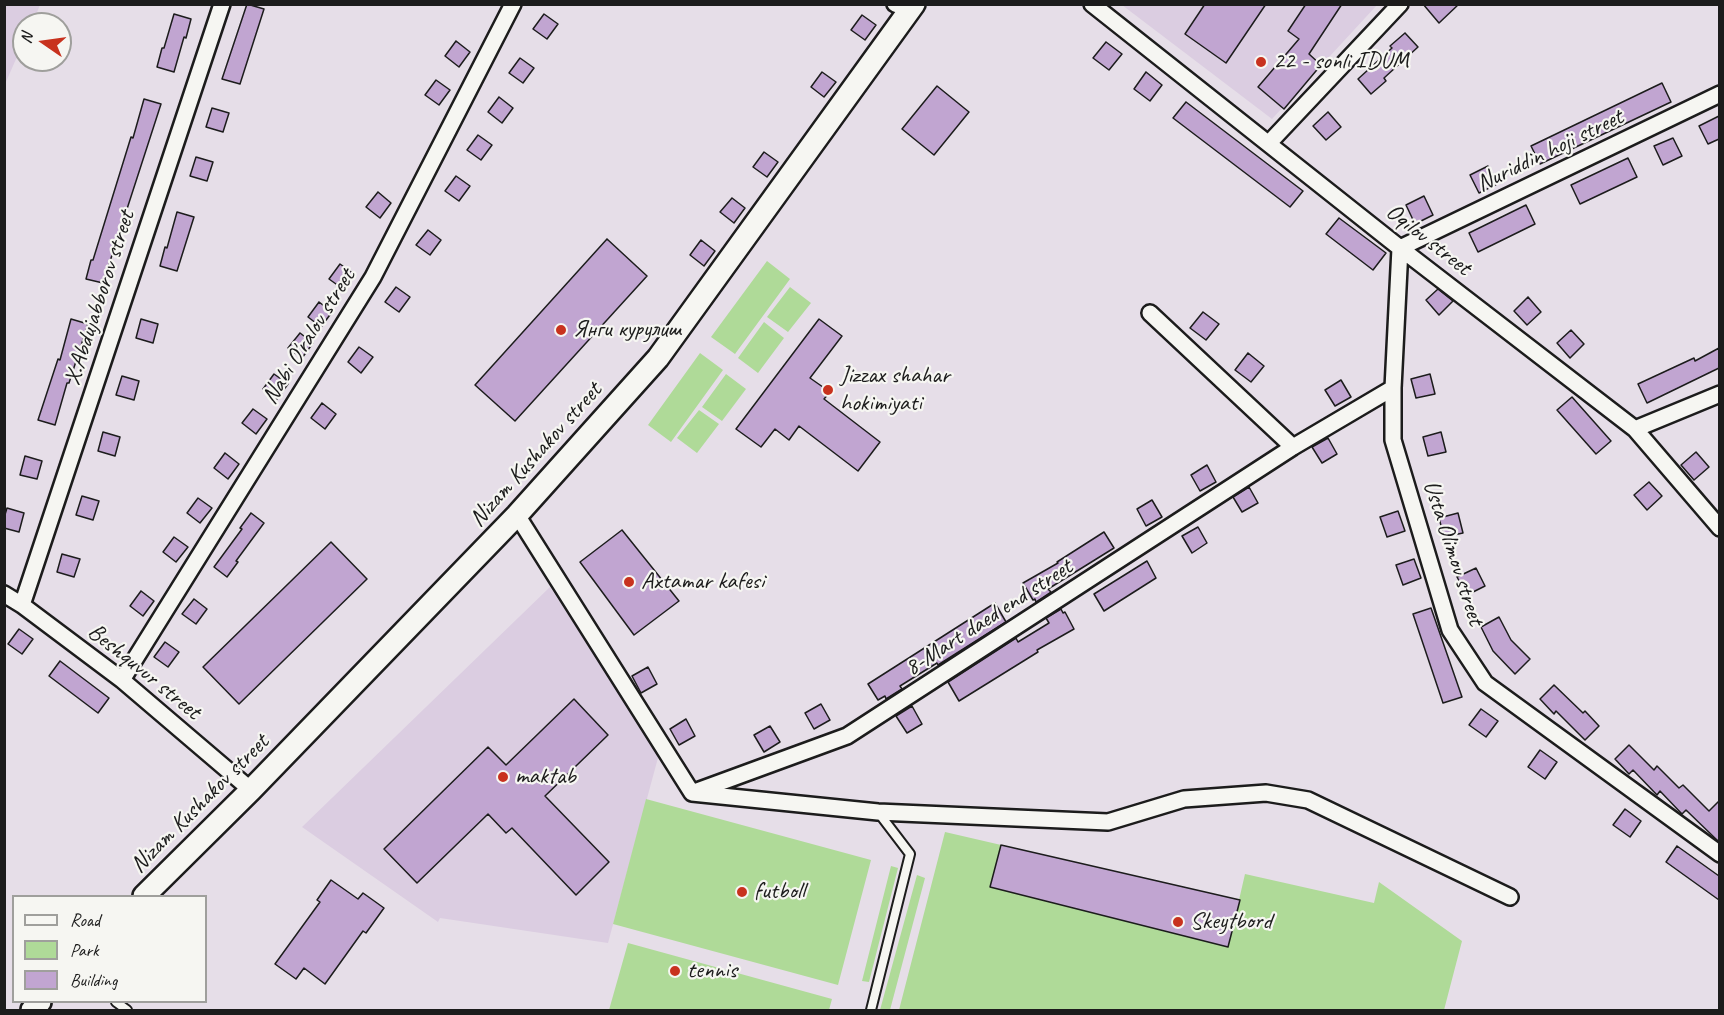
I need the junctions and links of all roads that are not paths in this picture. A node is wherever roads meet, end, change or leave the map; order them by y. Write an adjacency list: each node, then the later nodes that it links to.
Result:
1 (222, 4): 17 (street, X.Abdujabborov street)
2 (513, 4): 18 (street, Nabi O'ralov street)
3 (1092, 4): 7 (street, Oqilov street)
4 (1400, 4): 7 (street)
5 (907, 6): 14 (main road, Nizam Kushakov street)
6 (1719, 94): 8 (street, Nuriddin hoji street)
7 (1269, 143): 8 (street, Oqilov street)
8 (1400, 248): 10 (street, Usta Olimov street); 12 (street, Oqilov street)
9 (1150, 313): 13 (street)
10 (1393, 387): 13 (street, 8-Mart daed end street); 22 (street, Usta Olimov street)
11 (1719, 394): 12 (street)
12 (1635, 429): 15 (street, Oqilov street)
13 (1293, 447): 20 (street, 8-Mart daed end street)
14 (517, 514): 19 (main road, Nizam Kushakov street); 20 (street)
15 (1719, 528)
16 (4, 594): 17 (street, Beshquvur street)
17 (22, 605): 18 (street, Beshquvur street)
18 (122, 680): 19 (street, Beshquvur street)
19 (251, 790): 23 (main road, Nizam Kushakov street)
20 (692, 793): 21 (street)
21 (878, 812): 24 (street); 25 (lane)
22 (1719, 854)
23 (146, 895)
24 (1510, 897)
25 (871, 1011)

